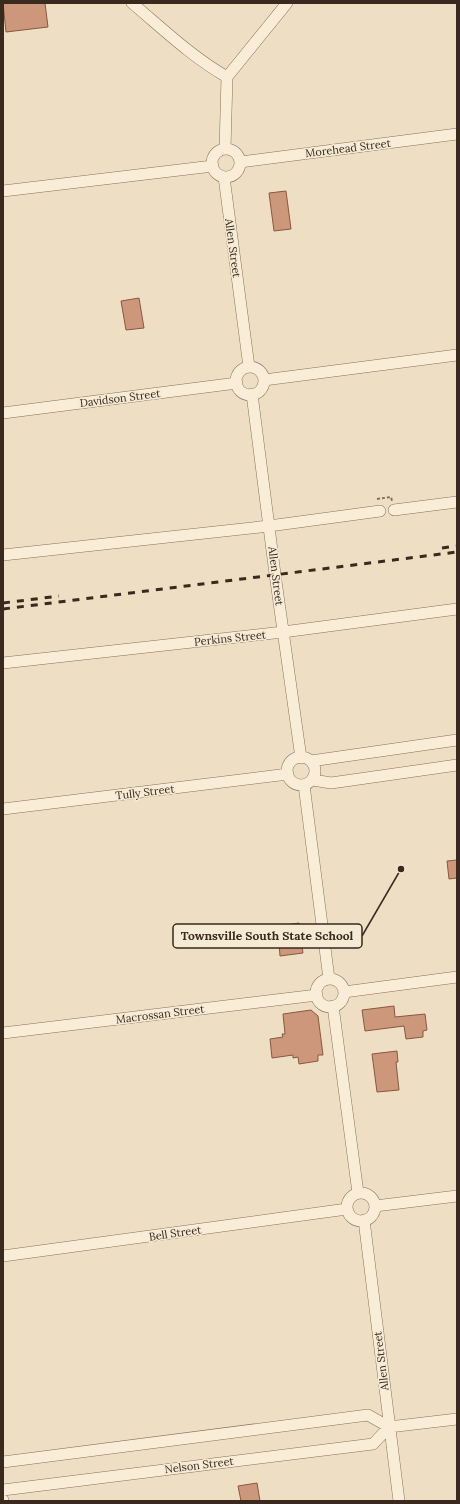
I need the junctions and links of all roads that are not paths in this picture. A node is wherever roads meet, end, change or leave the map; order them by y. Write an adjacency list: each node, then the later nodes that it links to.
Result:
1 (132, 3): 3 (street)
2 (287, 3): 3 (street)
3 (227, 77): 5 (street)
4 (457, 134): 6 (street, Morehead Street)
5 (225, 149): 6 (street); 7 (street)
6 (240, 162): 8 (street)
7 (213, 166): 8 (street); 9 (street)
8 (224, 177): 11 (street, Allen Street)
9 (3, 191)
10 (457, 355): 12 (street)
11 (249, 367): 12 (street); 13 (street)
12 (264, 380): 14 (street)
13 (236, 383): 14 (street); 15 (street, Davidson Street)
14 (252, 394): 19 (street, Allen Street)
15 (3, 413)
16 (457, 502): 17 (street)
17 (394, 510)
18 (380, 511): 19 (street)
19 (269, 526): 20 (street); 22 (street, Allen Street)
20 (3, 555)
21 (457, 609): 22 (street, Perkins Street)
22 (283, 632): 23 (street, Perkins Street); 25 (street, Allen Street)
23 (3, 663)
24 (457, 740): 25 (street)
25 (306, 760): 27 (street); 28 (street)
26 (457, 765): 28 (street)
27 (288, 774): 28 (street); 29 (street, Tully Street)
28 (308, 782): 31 (street)
29 (3, 809)
30 (457, 977): 32 (street)
31 (329, 979): 32 (street); 33 (street)
32 (344, 992): 34 (street)
33 (317, 995): 34 (street); 35 (street, Macrossan Street)
34 (333, 1006): 36 (street)
35 (3, 1032)
36 (358, 1193): 38 (street); 39 (street)
37 (457, 1196): 38 (street)
38 (375, 1206): 40 (street)
39 (347, 1209): 40 (street); 41 (street, Bell Street)
40 (364, 1220): 43 (street, Allen Street)
41 (3, 1256)
42 (457, 1419): 43 (street)
43 (389, 1427): 44 (street); 45 (street, Nelson Street); 46 (street, Allen Street)
44 (3, 1462)
45 (3, 1490)
46 (398, 1501)

